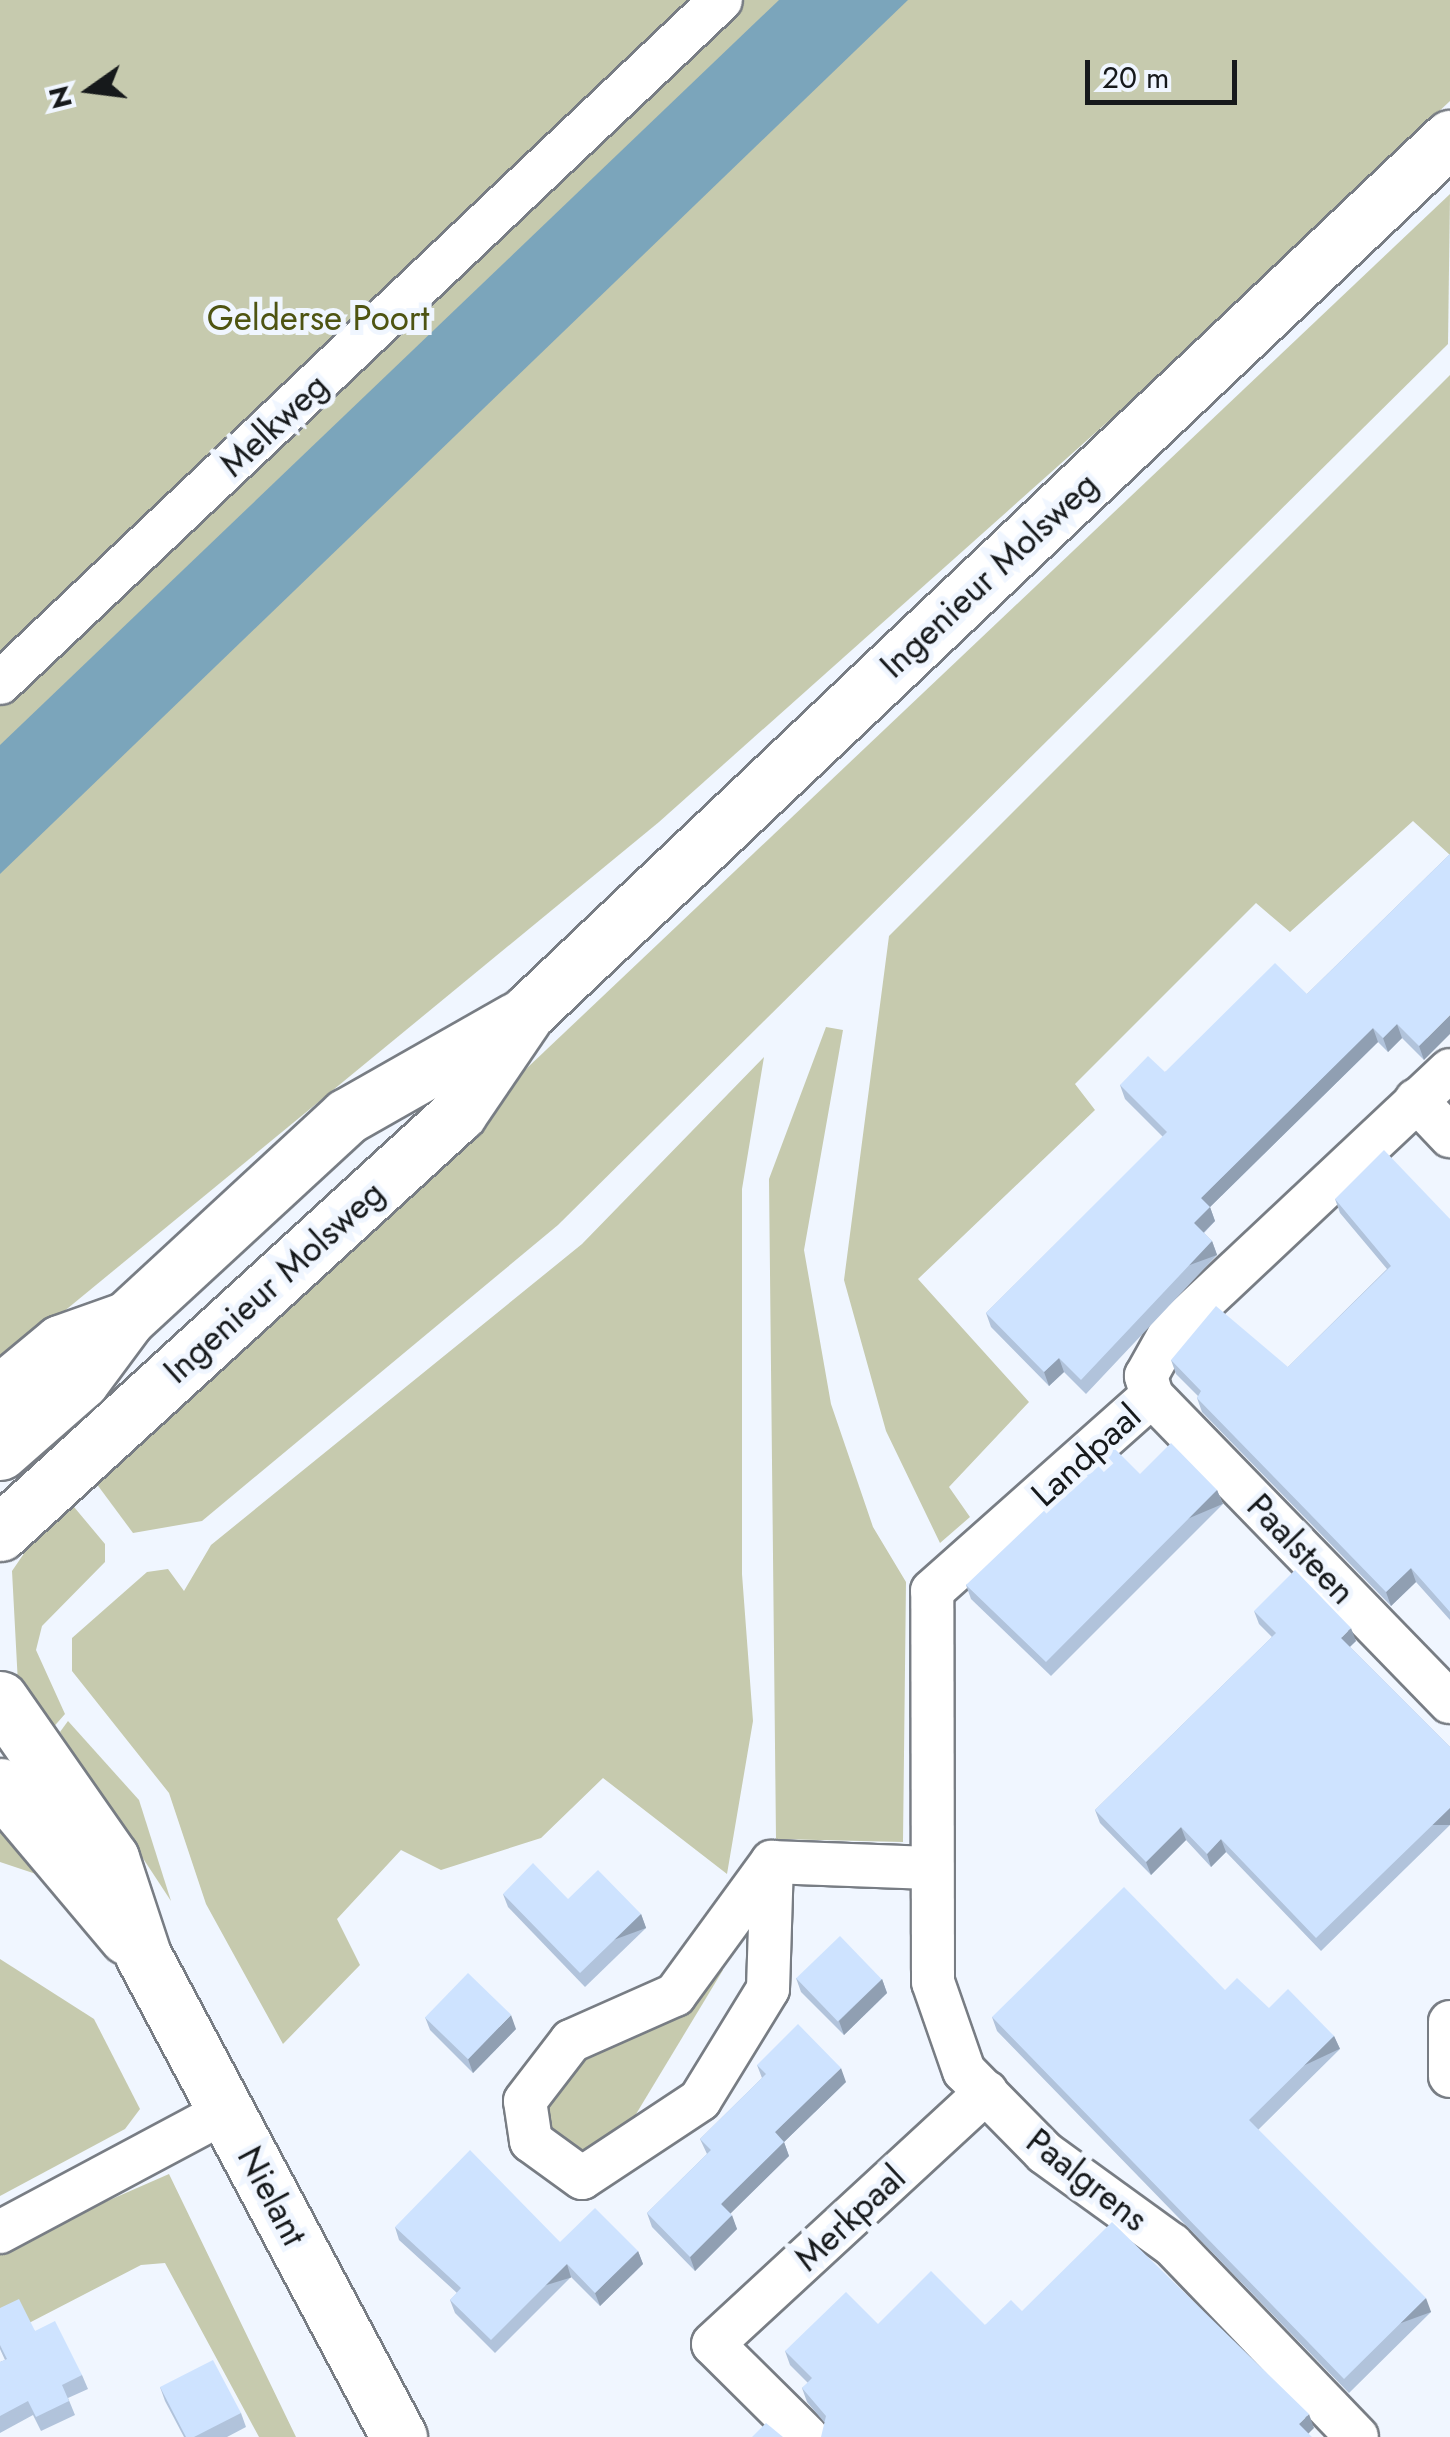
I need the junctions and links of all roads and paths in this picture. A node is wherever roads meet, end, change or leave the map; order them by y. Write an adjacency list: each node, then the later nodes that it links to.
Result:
1 (721, 0): 3 (street, Melkweg)
2 (1450, 138): 4 (main road, Ingenieur Molsweg)
3 (0, 683)
4 (527, 1013): 8 (main road, Ingenieur Molsweg); 12 (main road, Ingenieur Molsweg)
5 (1450, 1070): 6 (street, Landpaal)
6 (1416, 1100): 7 (street); 10 (street, Landpaal)
7 (1450, 1136)
8 (127, 1318): 9 (main road); 11 (main road, Ingenieur Molsweg)
9 (0, 1394)
10 (1152, 1396): 14 (street, Paalsteen); 17 (street, Landpaal)
11 (0, 1452)
12 (0, 1533)
13 (0, 1699): 18 (main road, Nielant)
14 (1450, 1702)
15 (7, 1798): 18 (main road, Nielant)
16 (772, 1862): 16 (street); 17 (street)
17 (930, 1868): 21 (street, Paalgrens)
18 (144, 1955): 22 (main road, Nielant)
19 (1450, 2022): 20 (street)
20 (1450, 2076)
21 (986, 2092): 25 (street, Merkpaal); 26 (street, Paalgrens)
22 (227, 2111): 23 (street); 24 (main road, Nielant)
23 (0, 2232)
24 (399, 2437)
25 (807, 2437)
26 (1357, 2437)

